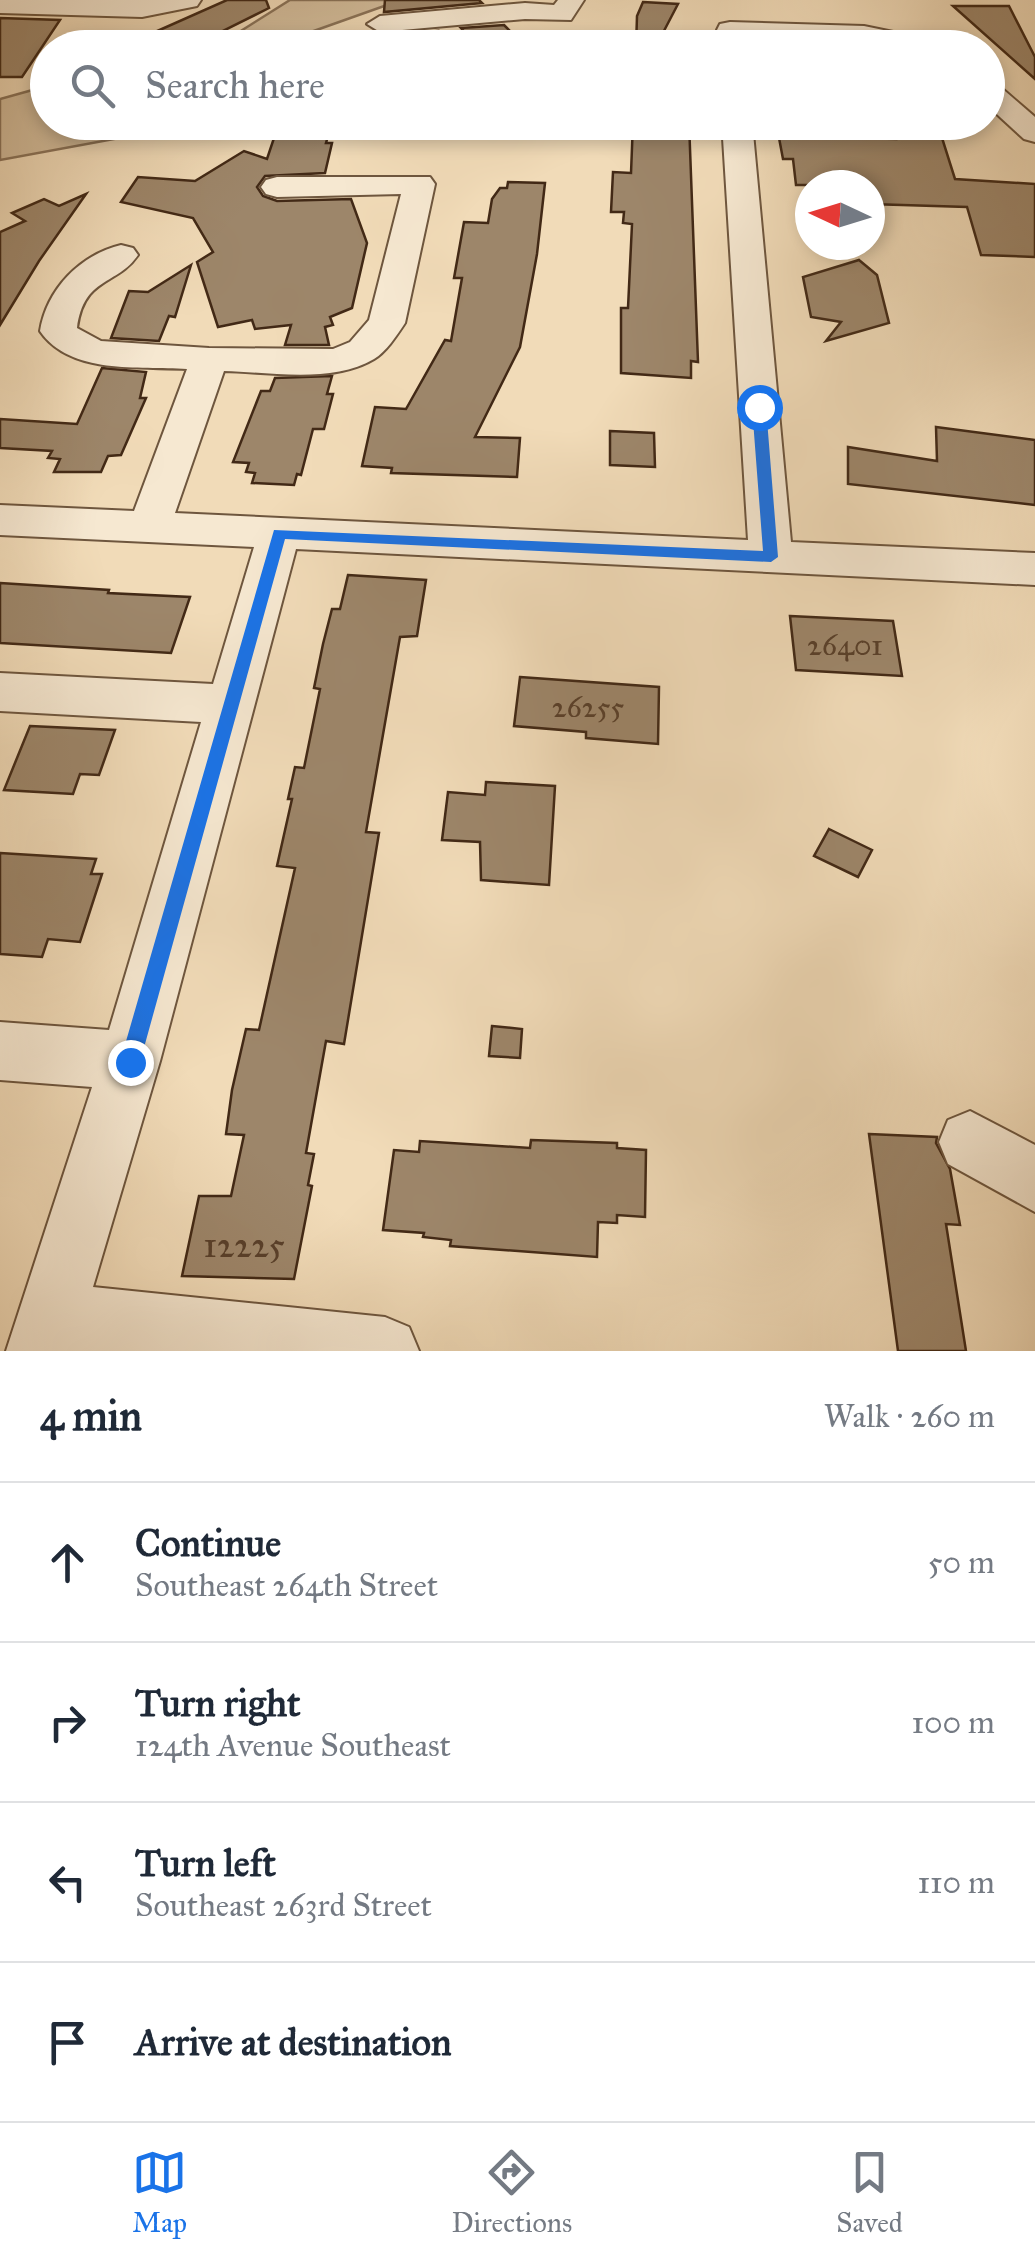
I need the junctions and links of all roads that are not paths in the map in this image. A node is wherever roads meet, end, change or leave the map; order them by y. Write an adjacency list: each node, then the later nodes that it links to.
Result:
1 (188, 0): 3 (street)
2 (728, 0): 6 (street)
3 (0, 5)
4 (566, 7): 5 (street)
5 (380, 24)
6 (730, 30)
7 (1005, 106): 8 (street)
8 (1035, 133)
9 (738, 140): 16 (street)
10 (277, 187): 12 (street)
11 (121, 255): 12 (street)
12 (209, 359): 14 (street)
13 (0, 520): 14 (street)
14 (149, 528): 15 (street)
15 (279, 534): 16 (street); 19 (street)
16 (771, 557): 17 (street)
17 (1035, 569)
18 (0, 692): 19 (street)
19 (231, 704): 21 (street)
20 (0, 1051): 21 (street)
21 (130, 1062): 24 (street)
22 (970, 1142): 23 (street)
23 (1035, 1180)
24 (46, 1334): 25 (street)
25 (385, 1351)

